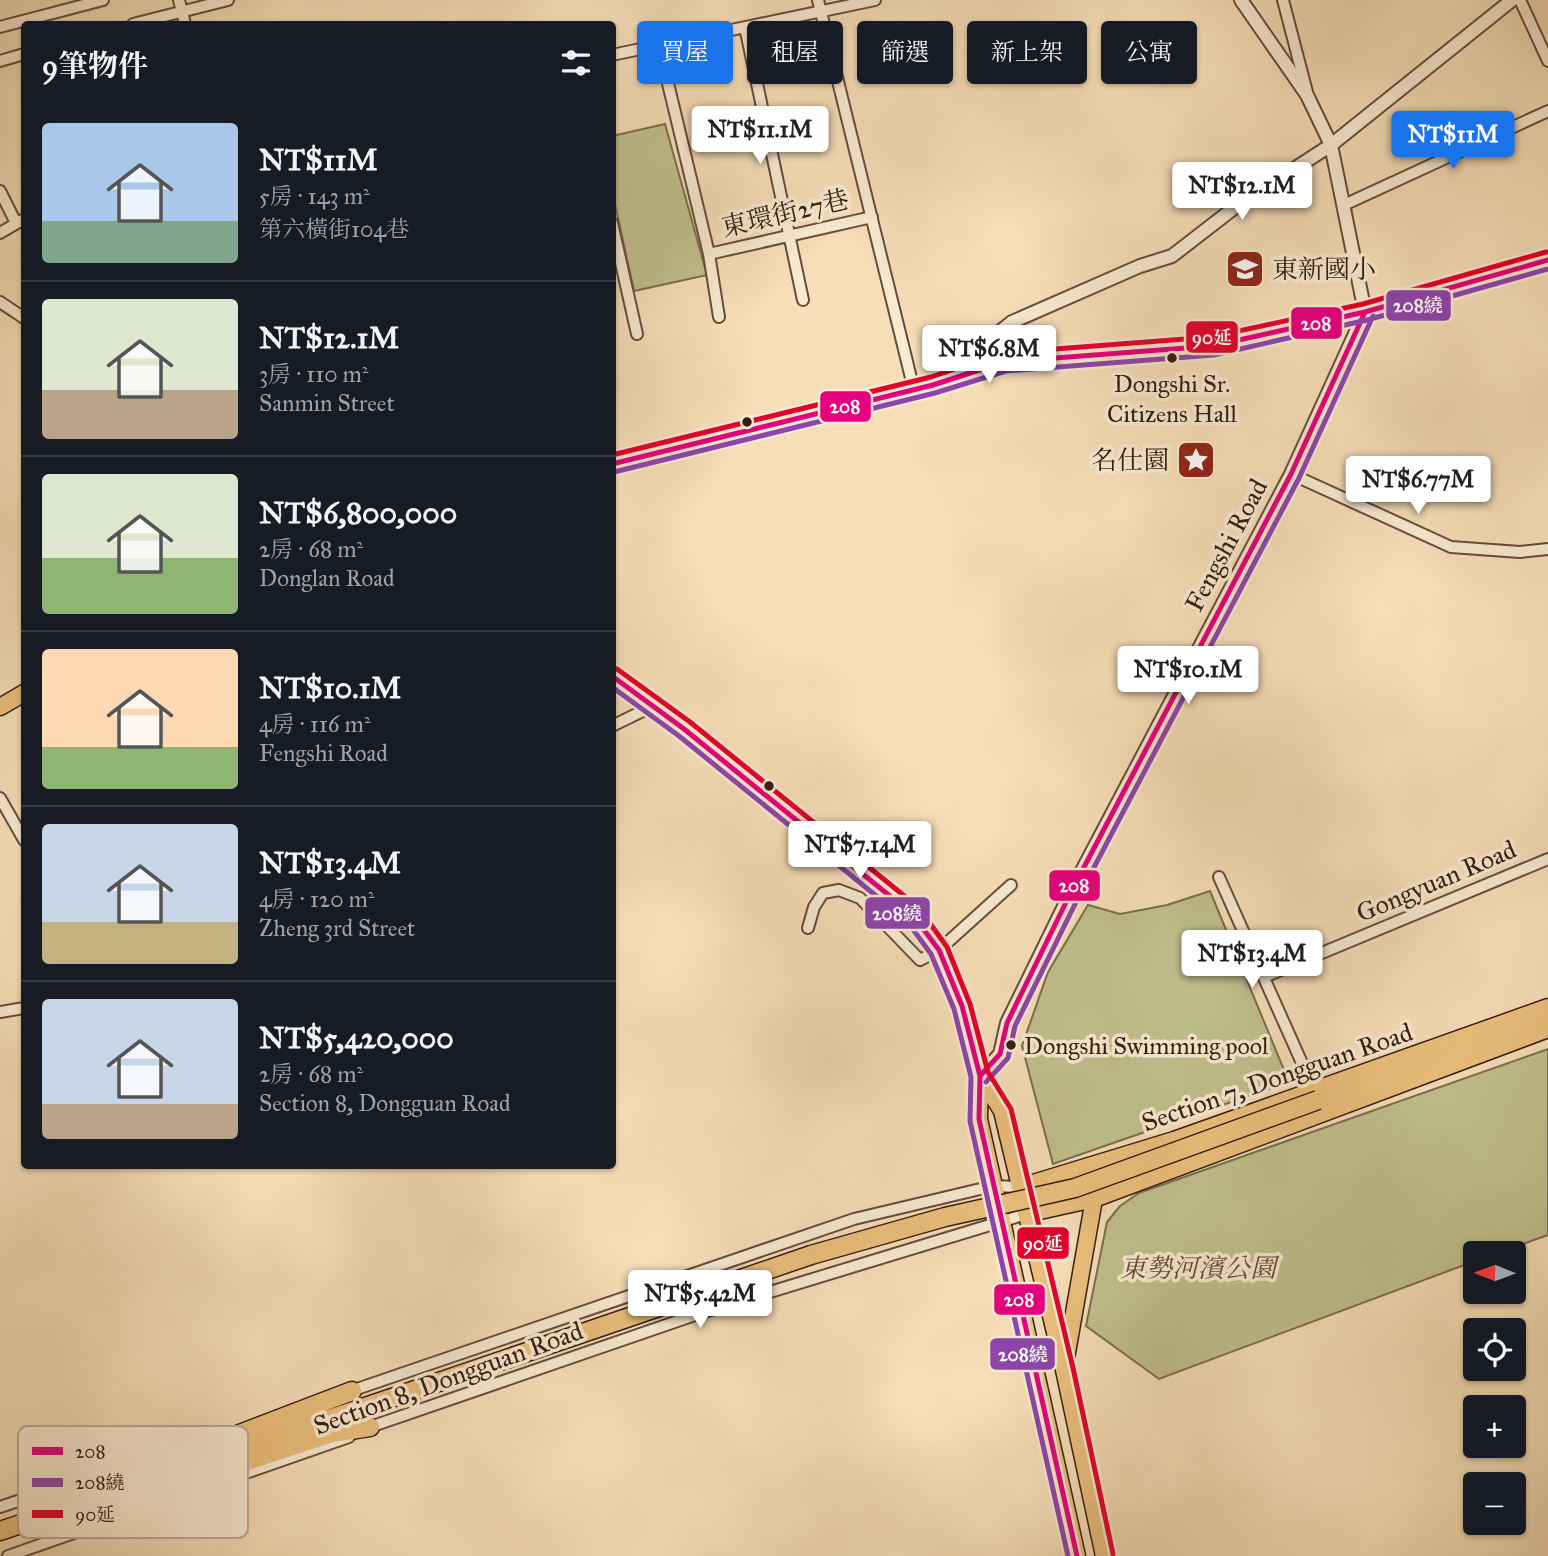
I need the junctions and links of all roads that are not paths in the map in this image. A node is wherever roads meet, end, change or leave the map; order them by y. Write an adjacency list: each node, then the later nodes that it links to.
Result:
1 (103, 0): 13 (street)
2 (179, 0): 11 (street)
3 (228, 0): 11 (street)
4 (818, 0): 10 (street)
5 (875, 0): 10 (street)
6 (1241, 0): 25 (street)
7 (1283, 0): 25 (street)
8 (1512, 0): 27 (street)
9 (1520, 0): 23 (street)
10 (821, 12): 17 (street); 30 (street)
11 (182, 13): 14 (street); 15 (street)
12 (21, 21): 16 (street)
13 (23, 21)
14 (146, 21)
15 (184, 21)
16 (0, 27)
17 (746, 27): 18 (street); 33 (street)
18 (733, 30)
19 (637, 50): 20 (street)
20 (616, 54)
21 (21, 55): 22 (street)
22 (0, 61)
23 (1548, 61)
24 (668, 84): 34 (street)
25 (1307, 95): 27 (street)
26 (1548, 111): 29 (street)
27 (1331, 145): 29 (street); 43 (street)
28 (0, 191): 31 (street)
29 (1346, 204): 39 (street)
30 (872, 217): 33 (street, 東環街27巷); 44 (street)
31 (20, 221): 32 (street)
32 (0, 233)
33 (791, 235): 34 (street, 東環街27巷); 37 (street)
34 (709, 254): 41 (street)
35 (616, 255): 42 (street)
36 (1548, 260): 39 (street)
37 (803, 300)
38 (0, 302): 40 (street)
39 (1365, 312): 43 (street); 46 (street, Fengshi Road)
40 (21, 316)
41 (719, 317)
42 (637, 334)
43 (933, 385): 44 (street)
44 (914, 390): 45 (street)
45 (616, 463)
46 (1291, 474): 47 (street); 66 (street, Fengshi Road)
47 (1548, 549)
48 (616, 679): 51 (main road)
49 (21, 695): 50 (main road)
50 (0, 707)
51 (651, 707): 52 (street); 59 (main road)
52 (616, 724)
53 (0, 798): 54 (street)
54 (21, 834)
55 (1548, 859): 60 (street, Gongyuan Road)
56 (1219, 877): 60 (street)
57 (1011, 885): 59 (street)
58 (808, 928): 59 (street)
59 (939, 950): 66 (main road)
60 (1264, 977): 67 (street)
61 (1548, 1007): 67 (main road, Section 7, Dongguan Road)
62 (21, 1008): 63 (street)
63 (0, 1012)
64 (1548, 1017): 67 (highway)
65 (1548, 1029): 69 (main road, Section 7, Dongguan Road)
66 (979, 1076): 70 (main road); 71 (main road)
67 (1316, 1095): 68 (main road, Section 7, Dongguan Road); 80 (highway, bridge)
68 (1174, 1140): 69 (main road); 71 (main road, Section 7, Dongguan Road)
69 (1183, 1165): 72 (main road, Section 7, Dongguan Road)
70 (993, 1186): 71 (street, Section 8, Dongguan Road); 74 (main road); 76 (street, Section 8, Dongguan Road)
71 (1020, 1187): 73 (main road)
72 (1094, 1199): 73 (main road, Section 7, Dongguan Road); 75 (main road)
73 (1026, 1214): 74 (street, Section 8, Dongguan Road); 75 (main road)
74 (999, 1220): 78 (street, Section 8, Dongguan Road); 93 (main road)
75 (1064, 1370): 94 (main road)
76 (352, 1391): 77 (street, Section 8, Dongguan Road); 79 (highway)
77 (246, 1426)
78 (370, 1427): 81 (highway); 82 (street, Section 8, Dongguan Road)
79 (248, 1432)
80 (248, 1447)
81 (248, 1461)
82 (248, 1470)
83 (18, 1501): 84 (street, Section 8, Dongguan Road)
84 (0, 1507)
85 (18, 1515): 86 (highway)
86 (0, 1521)
87 (18, 1525): 88 (highway, bridge)
88 (0, 1531)
89 (18, 1537): 91 (highway)
90 (59, 1538): 92 (street, Section 8, Dongguan Road)
91 (0, 1543)
92 (8, 1556)
93 (1077, 1556)
94 (1104, 1556)

